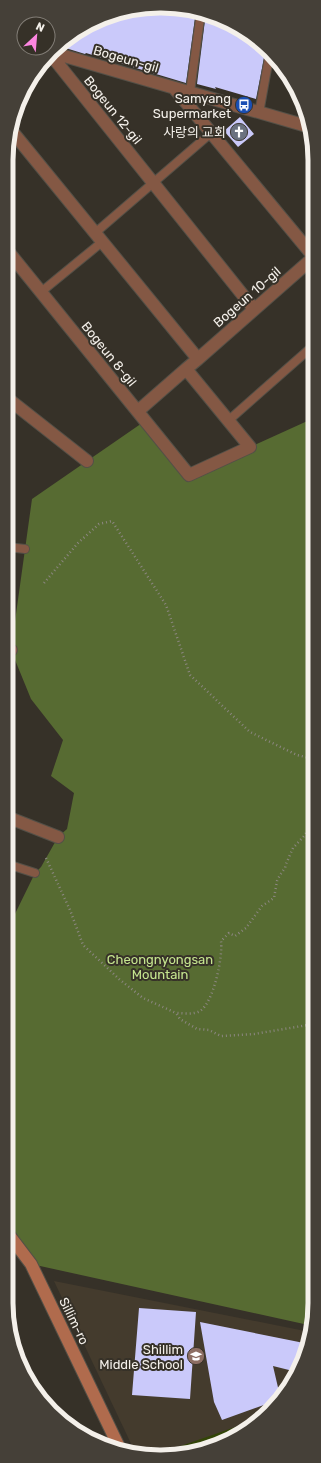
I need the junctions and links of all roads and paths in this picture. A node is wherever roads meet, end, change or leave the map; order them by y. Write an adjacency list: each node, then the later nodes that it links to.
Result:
1 (200, 19): 6 (lane)
2 (58, 54): 5 (street, Bogeun-gil)
3 (54, 59): 11 (street, Bogeun 12-gil)
4 (269, 60): 7 (lane)
5 (174, 88): 6 (street, Bogeun-gil); 9 (street)
6 (190, 92): 7 (street, Bogeun-gil)
7 (259, 113): 8 (street, Bogeun-gil)
8 (304, 126)
9 (211, 133): 11 (lane); 13 (street)
10 (15, 135): 12 (street)
11 (153, 183): 12 (lane); 17 (street, Bogeun 12-gil)
12 (98, 238): 16 (lane); 19 (street)
13 (308, 250)
14 (13, 257): 16 (street, Bogeun 8-gil)
15 (308, 262): 17 (street, Bogeun 10-gil)
16 (41, 292): 22 (street, Bogeun 8-gil)
17 (254, 309): 19 (street, Bogeun 10-gil)
18 (308, 350): 23 (lane)
19 (198, 359): 20 (street, Bogeun 10-gil)
20 (186, 369): 22 (street, Bogeun 10-gil); 23 (street)
21 (13, 403): 24 (street)
22 (138, 411): 23 (street, Bogeun 8-gil)
23 (229, 420)
24 (87, 461)
25 (13, 548): 26 (lane)
26 (25, 549)
27 (44, 583): 28 (path)
28 (308, 758)
29 (13, 819): 31 (street)
30 (308, 829): 35 (path)
31 (58, 837)
32 (46, 858): 35 (path)
33 (13, 866): 34 (lane)
34 (35, 873)
35 (176, 1013): 36 (path)
36 (308, 1025)
37 (13, 1240): 38 (main road, Sillim-ro)
38 (118, 1444)

